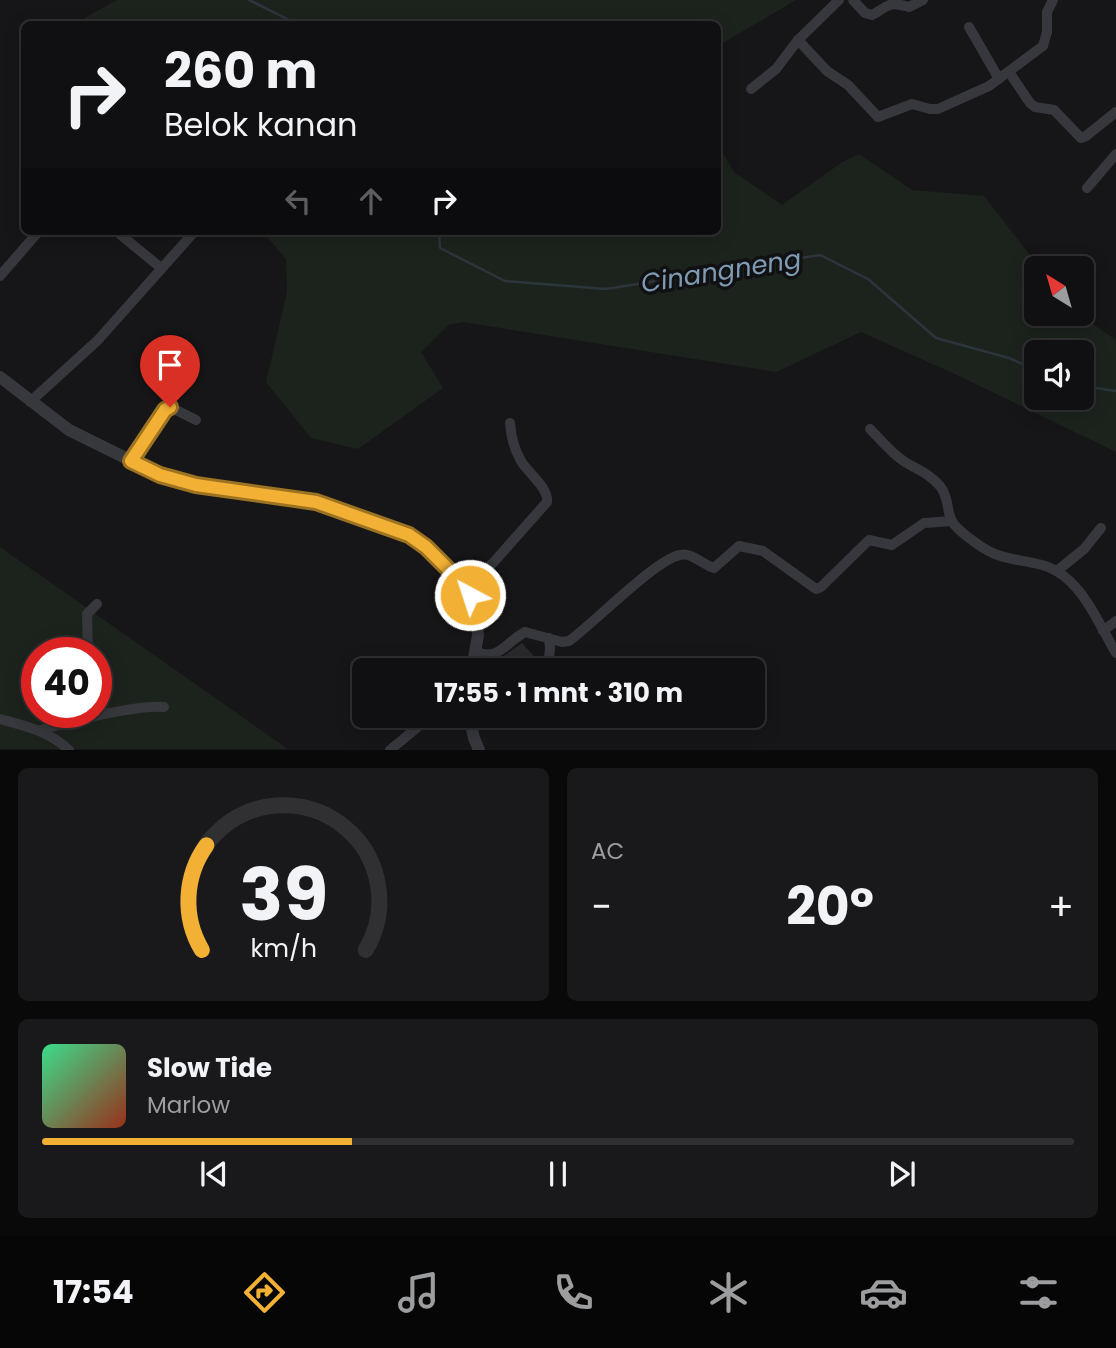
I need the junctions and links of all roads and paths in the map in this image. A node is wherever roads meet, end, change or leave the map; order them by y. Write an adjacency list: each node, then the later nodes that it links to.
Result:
1 (839, 0): 6 (street)
2 (853, 0): 3 (street)
3 (923, 0)
4 (1053, 0): 7 (street)
5 (970, 27): 8 (street)
6 (798, 40): 8 (street); 9 (street)
7 (1009, 72): 8 (street); 10 (street)
8 (999, 79)
9 (751, 89)
10 (1116, 112)
11 (1116, 154): 12 (street)
12 (1087, 188)
13 (36, 235): 17 (street)
14 (121, 235): 16 (street)
15 (191, 235): 16 (street)
16 (161, 268): 19 (street)
17 (0, 276)
18 (0, 377): 19 (street)
19 (30, 402): 23 (street)
20 (196, 420): 23 (street)
21 (510, 423): 27 (street)
22 (870, 429): 24 (street)
23 (131, 461): 27 (street)
24 (952, 521): 26 (street); 32 (street)
25 (1101, 527): 26 (street)
26 (1058, 571): 30 (street)
27 (463, 585): 33 (street)
28 (97, 604): 31 (street)
29 (1116, 621): 30 (street)
30 (1102, 631): 34 (street)
31 (88, 637)
32 (549, 638): 33 (street); 36 (street)
33 (476, 652): 35 (street)
34 (1116, 652)
35 (475, 658)
36 (549, 658)
37 (163, 707): 38 (street)
38 (112, 713)
39 (0, 719): 43 (street)
40 (48, 728): 43 (street)
41 (417, 728): 45 (street)
42 (472, 728): 46 (street)
43 (41, 730): 44 (street)
44 (69, 750)
45 (390, 750)
46 (480, 750)

